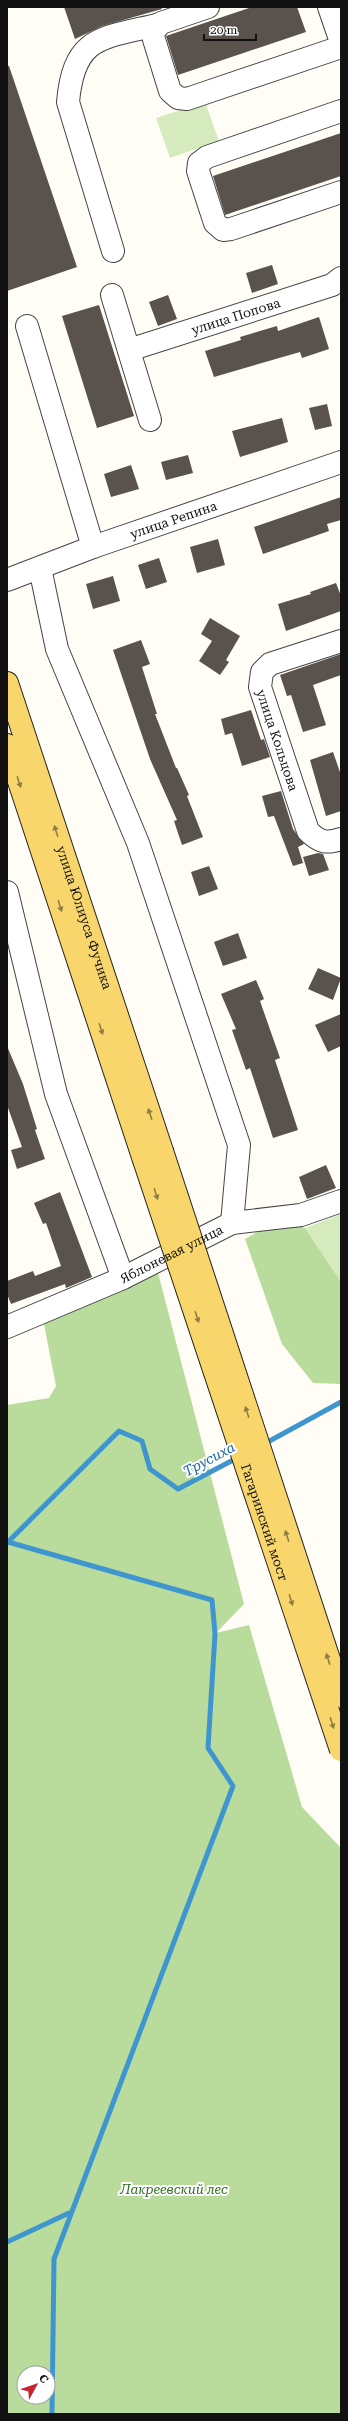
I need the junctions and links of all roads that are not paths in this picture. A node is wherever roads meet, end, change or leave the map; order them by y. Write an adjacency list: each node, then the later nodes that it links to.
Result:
1 (208, 7): 3 (street)
2 (329, 7): 4 (street)
3 (157, 25): 5 (street); 8 (street)
4 (341, 42)
5 (341, 47)
6 (341, 111): 7 (street)
7 (341, 192)
8 (113, 251)
9 (341, 278): 12 (street, улица Попова)
10 (112, 295): 12 (street)
11 (28, 326): 15 (street)
12 (129, 350): 13 (street)
13 (150, 420)
14 (341, 462): 15 (street, улица Репина)
15 (94, 547): 16 (street, улица Репина)
16 (40, 568): 17 (street, улица Репина); 25 (street)
17 (7, 580)
18 (341, 641): 21 (street, улица Кольцова)
19 (7, 683): 23 (main road, улица Юлиуса Фучика, one-way to 19)
20 (7, 745): 23 (main road, улица Юлиуса Фучика, one-way to 23)
21 (341, 839)
22 (7, 892): 26 (street)
23 (153, 1154): 28 (main road, Гагаринский мост, one-way to 23, bridge); 29 (main road, Гагаринский мост, one-way to 29, bridge)
24 (341, 1201): 25 (street, Яблоневая улица)
25 (232, 1223): 26 (street, Яблоневая улица)
26 (123, 1278): 27 (street, Яблоневая улица)
27 (7, 1327)
28 (341, 1696)
29 (341, 1750)

